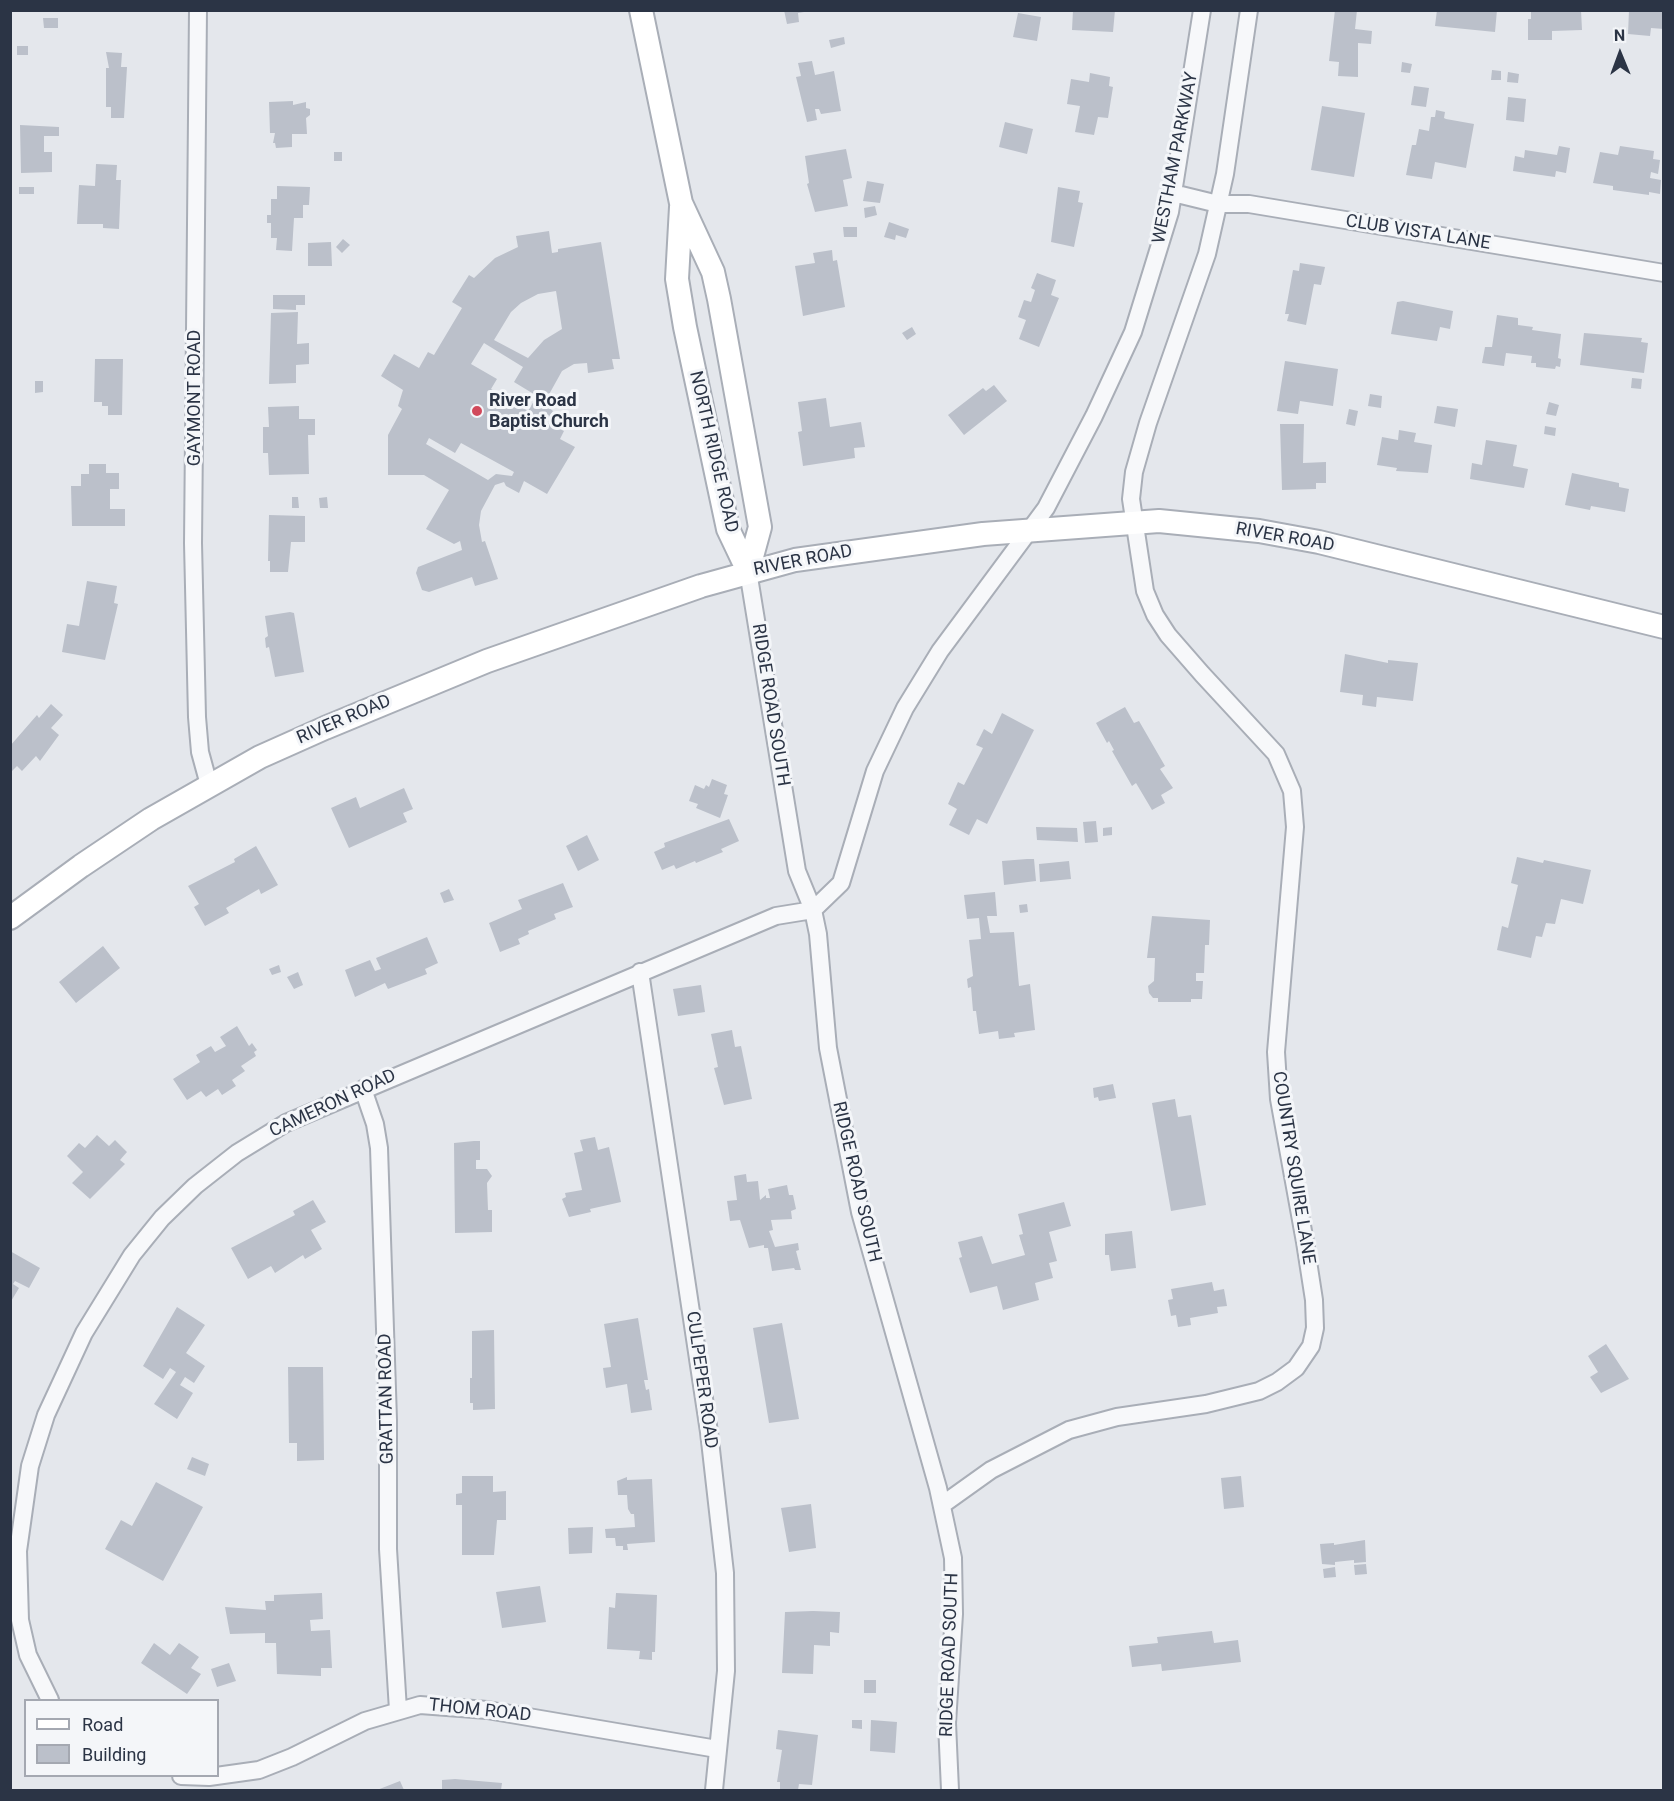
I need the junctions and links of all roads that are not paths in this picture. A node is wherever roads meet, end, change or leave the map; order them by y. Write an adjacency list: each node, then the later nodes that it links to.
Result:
1 (198, 10): 13 (street, GAYMONT ROAD)
2 (641, 10): 6 (main road, NORTH RIDGE ROAD)
3 (1202, 10): 5 (street, WESTHAM PARKWAY)
4 (1249, 10): 7 (street)
5 (1173, 193): 7 (street, CLUB VISTA LANE); 10 (street, WESTHAM PARKWAY)
6 (681, 203): 11 (main road, NORTH RIDGE ROAD); 11 (main road, NORTH RIDGE ROAD)
7 (1218, 204): 8 (street, CLUB VISTA LANE); 9 (street)
8 (1664, 273)
9 (1133, 522): 10 (main road, RIVER ROAD); 12 (main road, RIVER ROAD); 18 (street, COUNTRY SQUIRE LANE)
10 (1031, 529): 11 (main road, RIVER ROAD); 14 (street, WESTHAM PARKWAY)
11 (748, 571): 13 (main road, RIVER ROAD); 14 (street, RIDGE ROAD SOUTH)
12 (1664, 627)
13 (209, 785): 15 (main road, RIVER ROAD)
14 (813, 910): 16 (street, CAMERON ROAD); 18 (street, RIDGE ROAD SOUTH)
15 (10, 918)
16 (640, 972): 17 (street, CAMERON ROAD); 21 (street, CULPEPER ROAD)
17 (363, 1089): 19 (street, CAMERON ROAD); 20 (street, GRATTAN ROAD)
18 (942, 1505): 24 (street, RIDGE ROAD SOUTH)
19 (49, 1699)
20 (398, 1710): 21 (street, THOM ROAD); 22 (street, THOM ROAD)
21 (717, 1749): 23 (street, CULPEPER ROAD)
22 (219, 1776)
23 (714, 1791)
24 (950, 1791)

